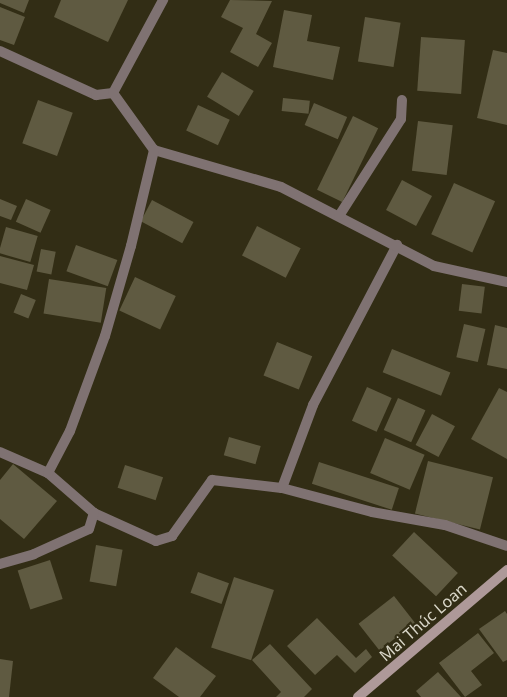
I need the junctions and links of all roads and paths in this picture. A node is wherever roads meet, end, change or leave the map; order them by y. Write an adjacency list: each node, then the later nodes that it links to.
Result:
1 (163, 0): 3 (street)
2 (0, 51): 3 (street)
3 (113, 93): 5 (street)
4 (402, 100): 6 (street)
5 (154, 150): 6 (street); 10 (street)
6 (339, 216): 7 (street)
7 (396, 245): 8 (street); 11 (street)
8 (507, 282)
9 (0, 452): 10 (street)
10 (48, 473): 12 (street)
11 (282, 488): 12 (street); 13 (street)
12 (94, 513): 14 (street)
13 (507, 546)
14 (0, 564)
15 (507, 570): 16 (main road, Mai Thúc Loan)
16 (368, 694): 17 (main road, Mai Thúc Loan)
17 (358, 697)

